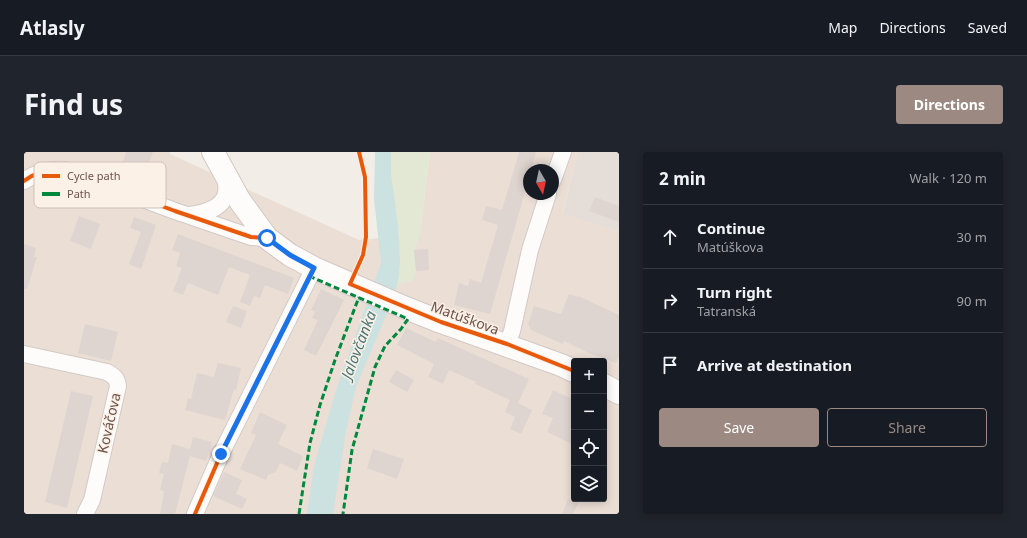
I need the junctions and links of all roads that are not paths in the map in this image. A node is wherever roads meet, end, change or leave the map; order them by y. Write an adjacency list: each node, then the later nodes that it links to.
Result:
1 (213, 152): 4 (main road)
2 (563, 152): 3 (street)
3 (559, 164)
4 (226, 176): 7 (street); 8 (main road)
5 (546, 200): 10 (street)
6 (166, 208): 7 (street, Matúškova)
7 (188, 216): 8 (street, Matúškova)
8 (267, 238): 9 (main road, Matúškova)
9 (314, 268): 10 (main road, Matúškova); 16 (street)
10 (507, 344): 12 (main road, Matúškova)
11 (24, 354): 15 (street, Kováčova)
12 (571, 370)
13 (607, 387): 14 (main road)
14 (619, 393)
15 (85, 514)
16 (195, 514)

